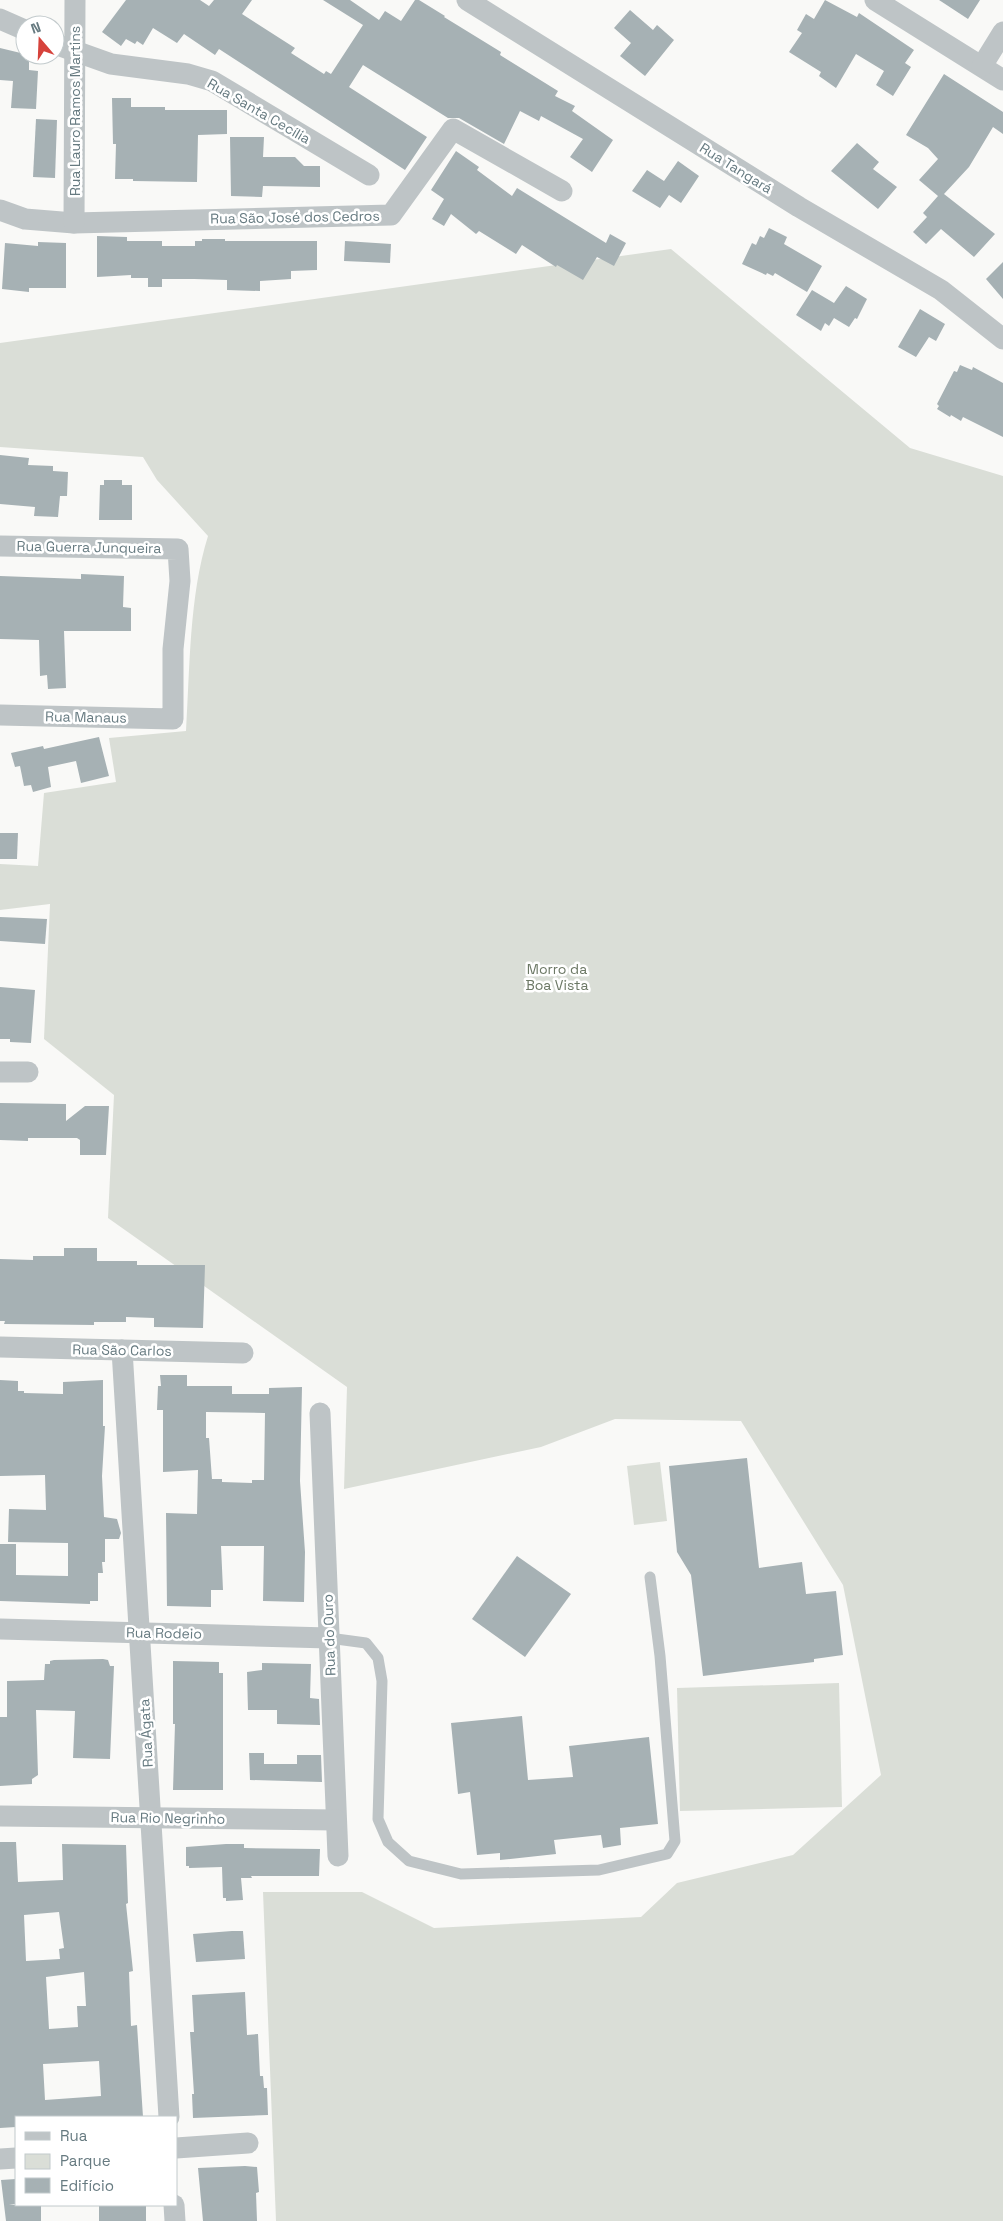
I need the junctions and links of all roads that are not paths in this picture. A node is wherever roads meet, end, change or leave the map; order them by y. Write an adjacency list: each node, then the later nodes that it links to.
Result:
1 (75, 0): 8 (street, Rua Lauro Ramos Martins)
2 (467, 0): 15 (street, Rua Tangará)
3 (875, 0): 9 (street)
4 (0, 19): 5 (street)
5 (15, 26)
6 (1003, 32): 9 (street)
7 (65, 48): 8 (street, Rua Santa Cecília)
8 (75, 52): 11 (street, Rua Santa Cecília); 14 (street, Rua Lauro Ramos Martins)
9 (982, 66): 10 (street)
10 (1003, 80)
11 (370, 175)
12 (562, 191): 14 (street, Rua São José dos Cedros)
13 (0, 210): 14 (street, Rua São José dos Cedros)
14 (74, 222)
15 (1003, 338)
16 (0, 546): 18 (street, Rua Guerra Junqueira)
17 (0, 715): 18 (street, Rua Manaus)
18 (173, 719)
19 (0, 1072): 20 (street)
20 (28, 1072)
21 (0, 1347): 22 (street, Rua São Carlos)
22 (122, 1350): 23 (street, Rua São Carlos); 27 (street, Rua Ágata)
23 (243, 1352)
24 (320, 1413): 28 (street, Rua do Ouro)
25 (650, 1577): 28 (lane)
26 (0, 1629): 27 (street, Rua Rodeio)
27 (140, 1633): 28 (street, Rua Rodeio); 30 (street, Rua Ágata)
28 (329, 1638): 31 (street, Rua do Ouro)
29 (0, 1816): 30 (street, Rua Rio Negrinho)
30 (151, 1818): 31 (street, Rua Rio Negrinho); 33 (street, Rua Ágata)
31 (336, 1820): 32 (street, Rua do Ouro)
32 (338, 1856)
33 (169, 2116)
34 (248, 2143): 35 (street)
35 (178, 2148)
36 (15, 2158): 37 (street)
37 (0, 2159)
38 (174, 2206): 39 (street)
39 (175, 2221)

